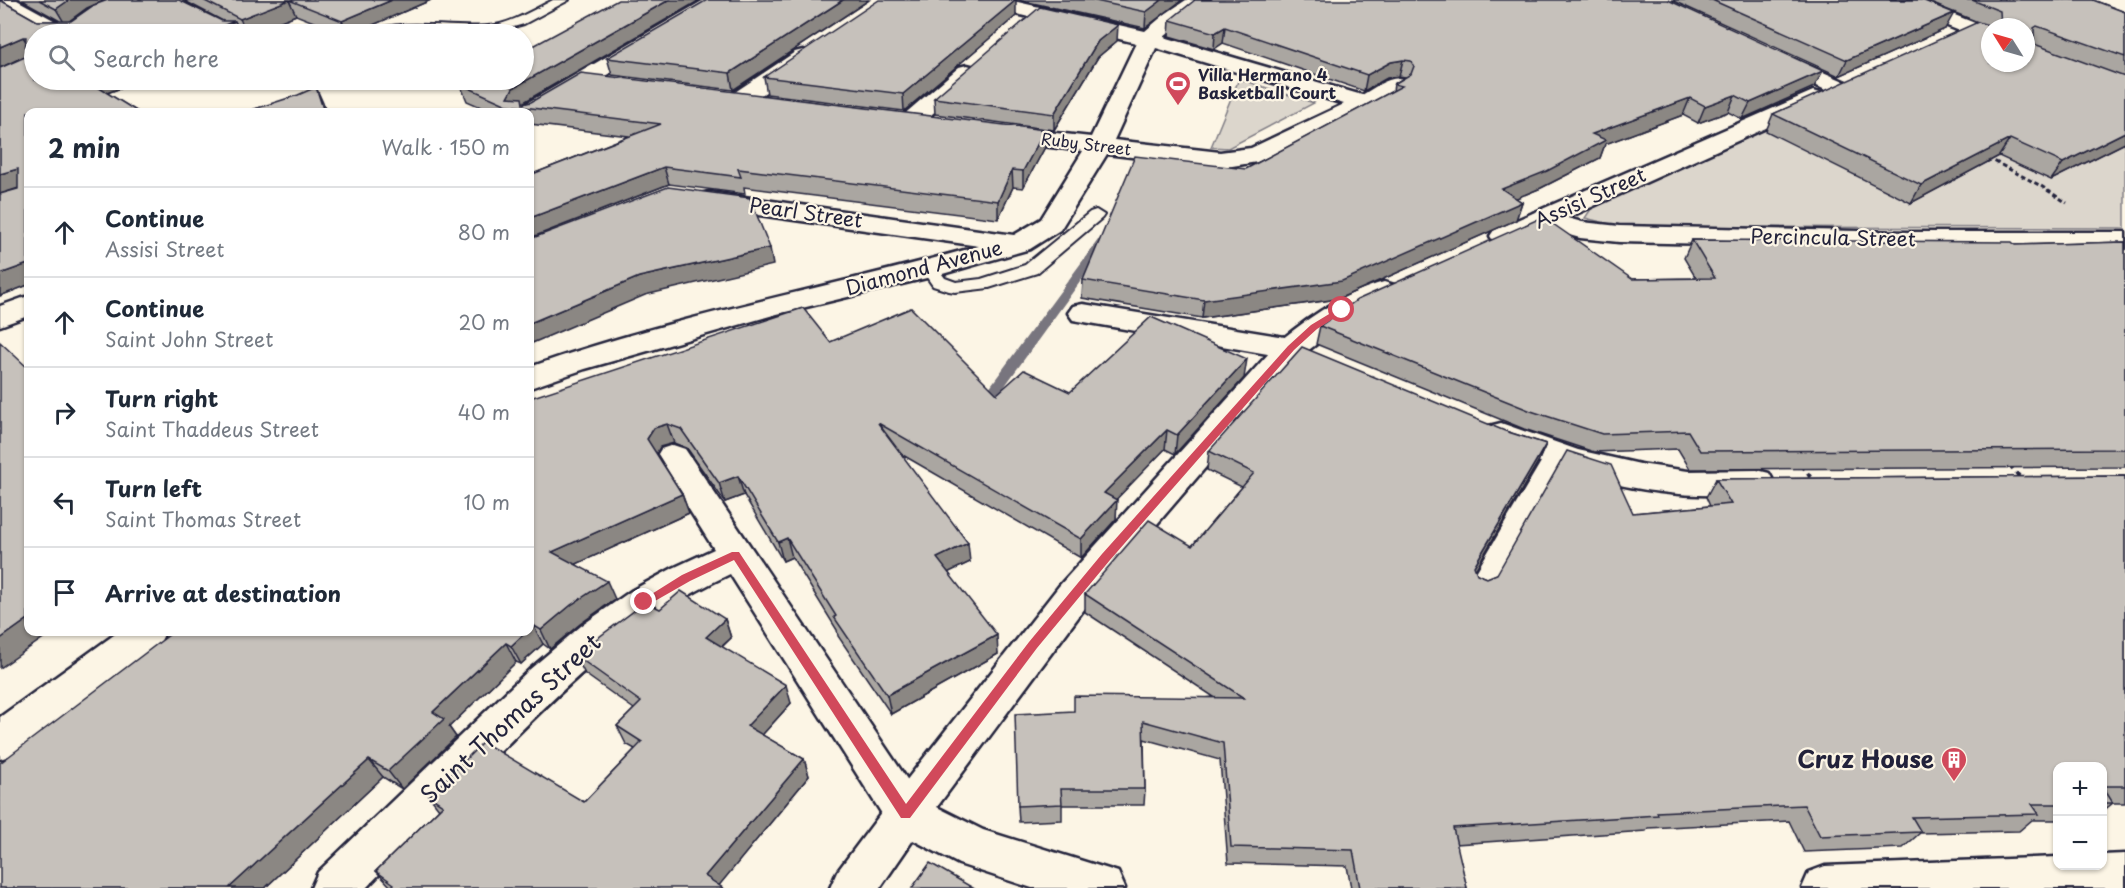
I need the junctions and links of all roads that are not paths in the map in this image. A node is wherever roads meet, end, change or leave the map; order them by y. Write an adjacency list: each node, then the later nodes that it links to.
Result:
1 (2, 0): 8 (street)
2 (562, 0): 9 (lane)
3 (719, 0): 17 (street)
4 (982, 0): 7 (street)
5 (1200, 0): 12 (street, Diamond Avenue)
6 (1899, 0): 11 (street)
7 (1037, 12): 10 (street); 12 (street)
8 (54, 24)
9 (510, 24)
10 (1020, 26)
11 (1979, 33): 13 (street)
12 (1149, 39): 20 (street); 25 (street, Diamond Avenue)
13 (1936, 43)
14 (821, 44): 21 (street)
15 (1763, 52): 28 (street, Assisi Street)
16 (986, 56): 23 (street)
17 (581, 80): 18 (street); 22 (street)
18 (614, 84)
19 (1397, 84): 20 (street, Ruby Street)
20 (1365, 103): 25 (street, Ruby Street)
21 (771, 105)
22 (534, 108)
23 (944, 126)
24 (980, 131): 25 (street, Ruby Street)
25 (1099, 146): 30 (street, Diamond Avenue)
26 (681, 196): 30 (street, Pearl Street)
27 (1096, 215): 32 (lane)
28 (1542, 219): 29 (street, Percincula Street); 31 (street, Assisi Street)
29 (2120, 240)
30 (1020, 243): 32 (street, Diamond Avenue)
31 (1479, 248)
32 (929, 269): 37 (street, Diamond Avenue)
33 (1406, 281): 35 (street)
34 (1083, 313): 35 (street)
35 (1291, 348): 36 (street); 46 (street)
36 (1324, 361)
37 (534, 377)
38 (1478, 425): 39 (street)
39 (1555, 454): 41 (street); 43 (lane)
40 (673, 457): 42 (street)
41 (1807, 472)
42 (736, 555): 46 (street); 48 (street, Saint Thomas Street)
43 (1480, 585)
44 (141, 636): 45 (street)
45 (0, 741)
46 (906, 814): 49 (street); 50 (street)
47 (2125, 876): 51 (street)
48 (334, 888)
49 (853, 888)
50 (1102, 888)
51 (1825, 888)

